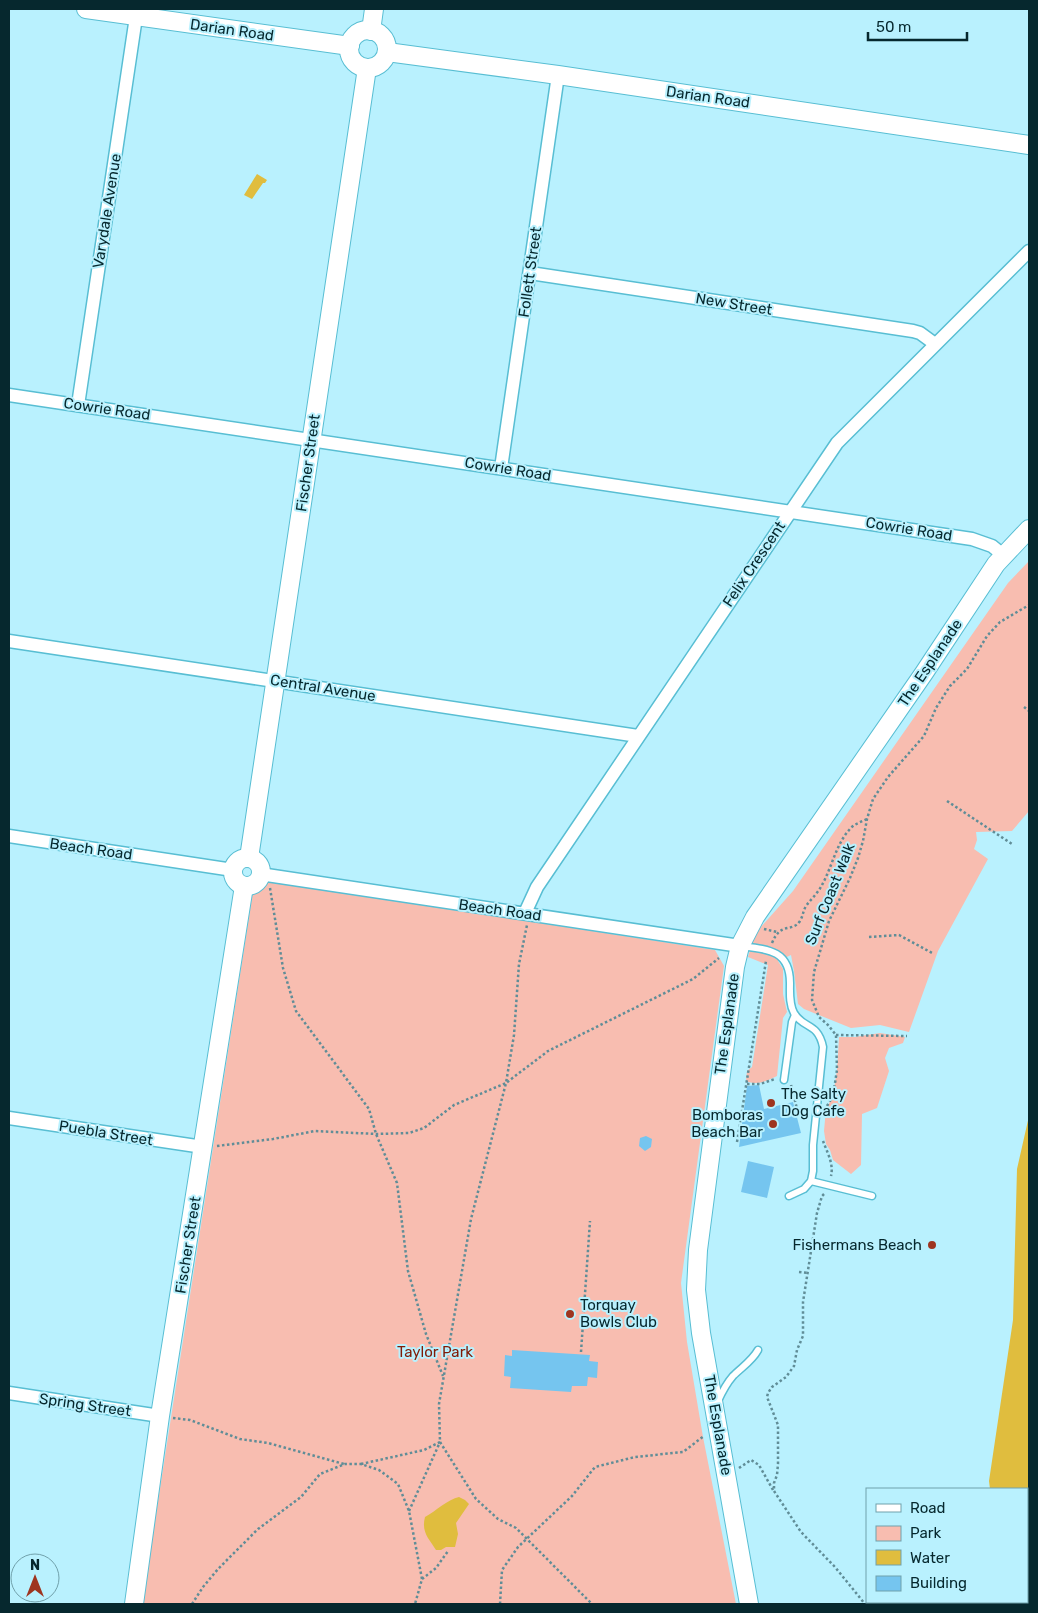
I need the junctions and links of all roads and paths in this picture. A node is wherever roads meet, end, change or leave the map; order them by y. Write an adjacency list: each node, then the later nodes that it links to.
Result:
1 (86, 9): 3 (street, Darian Road)
2 (374, 9): 4 (street)
3 (136, 16): 5 (street, Darian Road); 14 (street, Varydale Avenue)
4 (371, 30): 5 (street); 6 (street)
5 (350, 46): 7 (street)
6 (387, 52): 7 (street); 8 (street, Darian Road)
7 (367, 68): 15 (street, Fischer Street)
8 (558, 75): 9 (street, Darian Road); 11 (street, Follett Street)
9 (1029, 144)
10 (1029, 251): 12 (street, Felix Crescent)
11 (530, 273): 12 (street, New Street); 16 (street, Follett Street)
12 (935, 344): 17 (street, Felix Crescent)
13 (9, 395): 14 (street, Cowrie Road)
14 (78, 405): 15 (street, Cowrie Road)
15 (311, 439): 16 (street, Cowrie Road); 22 (street, Fischer Street)
16 (501, 468): 17 (street, Cowrie Road)
17 (790, 511): 19 (street, Cowrie Road); 25 (street, Felix Crescent)
18 (1025, 536): 19 (street, The Esplanade)
19 (1003, 555): 35 (street, The Esplanade)
20 (1029, 605): 39 (path, Surf Coast Walk)
21 (9, 641): 22 (street, Central Avenue)
22 (276, 681): 25 (street, Central Avenue); 29 (street, Fischer Street)
23 (1024, 707): 24 (path)
24 (1029, 711)
25 (638, 736): 33 (street, Felix Crescent)
26 (947, 801): 28 (path)
27 (9, 836): 30 (street, Beach Road)
28 (1012, 844)
29 (249, 858): 30 (street); 31 (street)
30 (233, 870): 32 (street)
31 (266, 875): 32 (street); 33 (street, Beach Road); 47 (path)
32 (244, 886): 49 (street, Fischer Street)
33 (527, 914): 35 (street, Beach Road); 42 (path)
34 (870, 937): 36 (path)
35 (740, 946): 38 (lane); 62 (street, The Esplanade)
36 (934, 954)
37 (720, 958): 42 (path)
38 (795, 1015): 41 (lane); 51 (lane)
39 (836, 1035): 40 (path); 45 (path)
40 (907, 1036)
41 (784, 1080): 43 (path); 44 (path)
42 (506, 1082): 47 (path); 60 (path)
43 (747, 1084)
44 (812, 1111)
45 (824, 1112)
46 (9, 1118): 49 (street, Puebla Street)
47 (376, 1134): 49 (path); 60 (path)
48 (823, 1136): 50 (path)
49 (203, 1148): 63 (street, Fischer Street)
50 (831, 1178)
51 (811, 1181): 53 (lane); 54 (lane)
52 (828, 1191): 57 (path)
53 (789, 1196)
54 (872, 1196)
55 (590, 1221): 59 (path)
56 (798, 1272): 57 (path)
57 (808, 1272): 69 (path)
58 (758, 1350): 62 (lane)
59 (581, 1352)
60 (444, 1378): 65 (path)
61 (9, 1393): 63 (street, Spring Street)
62 (715, 1406): 64 (street, The Esplanade)
63 (160, 1416): 66 (path); 74 (street, Fischer Street)
64 (720, 1434): 68 (street, The Esplanade); 71 (path)
65 (440, 1442): 67 (path); 70 (path); 71 (path)
66 (345, 1464): 67 (path); 75 (path)
67 (360, 1464): 70 (path)
68 (728, 1475): 69 (path); 79 (street, The Esplanade)
69 (774, 1491): 80 (path)
70 (409, 1512): 73 (path)
71 (527, 1539): 77 (path); 78 (path)
72 (448, 1551): 73 (path)
73 (422, 1579): 76 (path)
74 (134, 1604)
75 (192, 1604)
76 (416, 1604)
77 (500, 1604)
78 (592, 1604)
79 (749, 1604)
80 (865, 1604)

